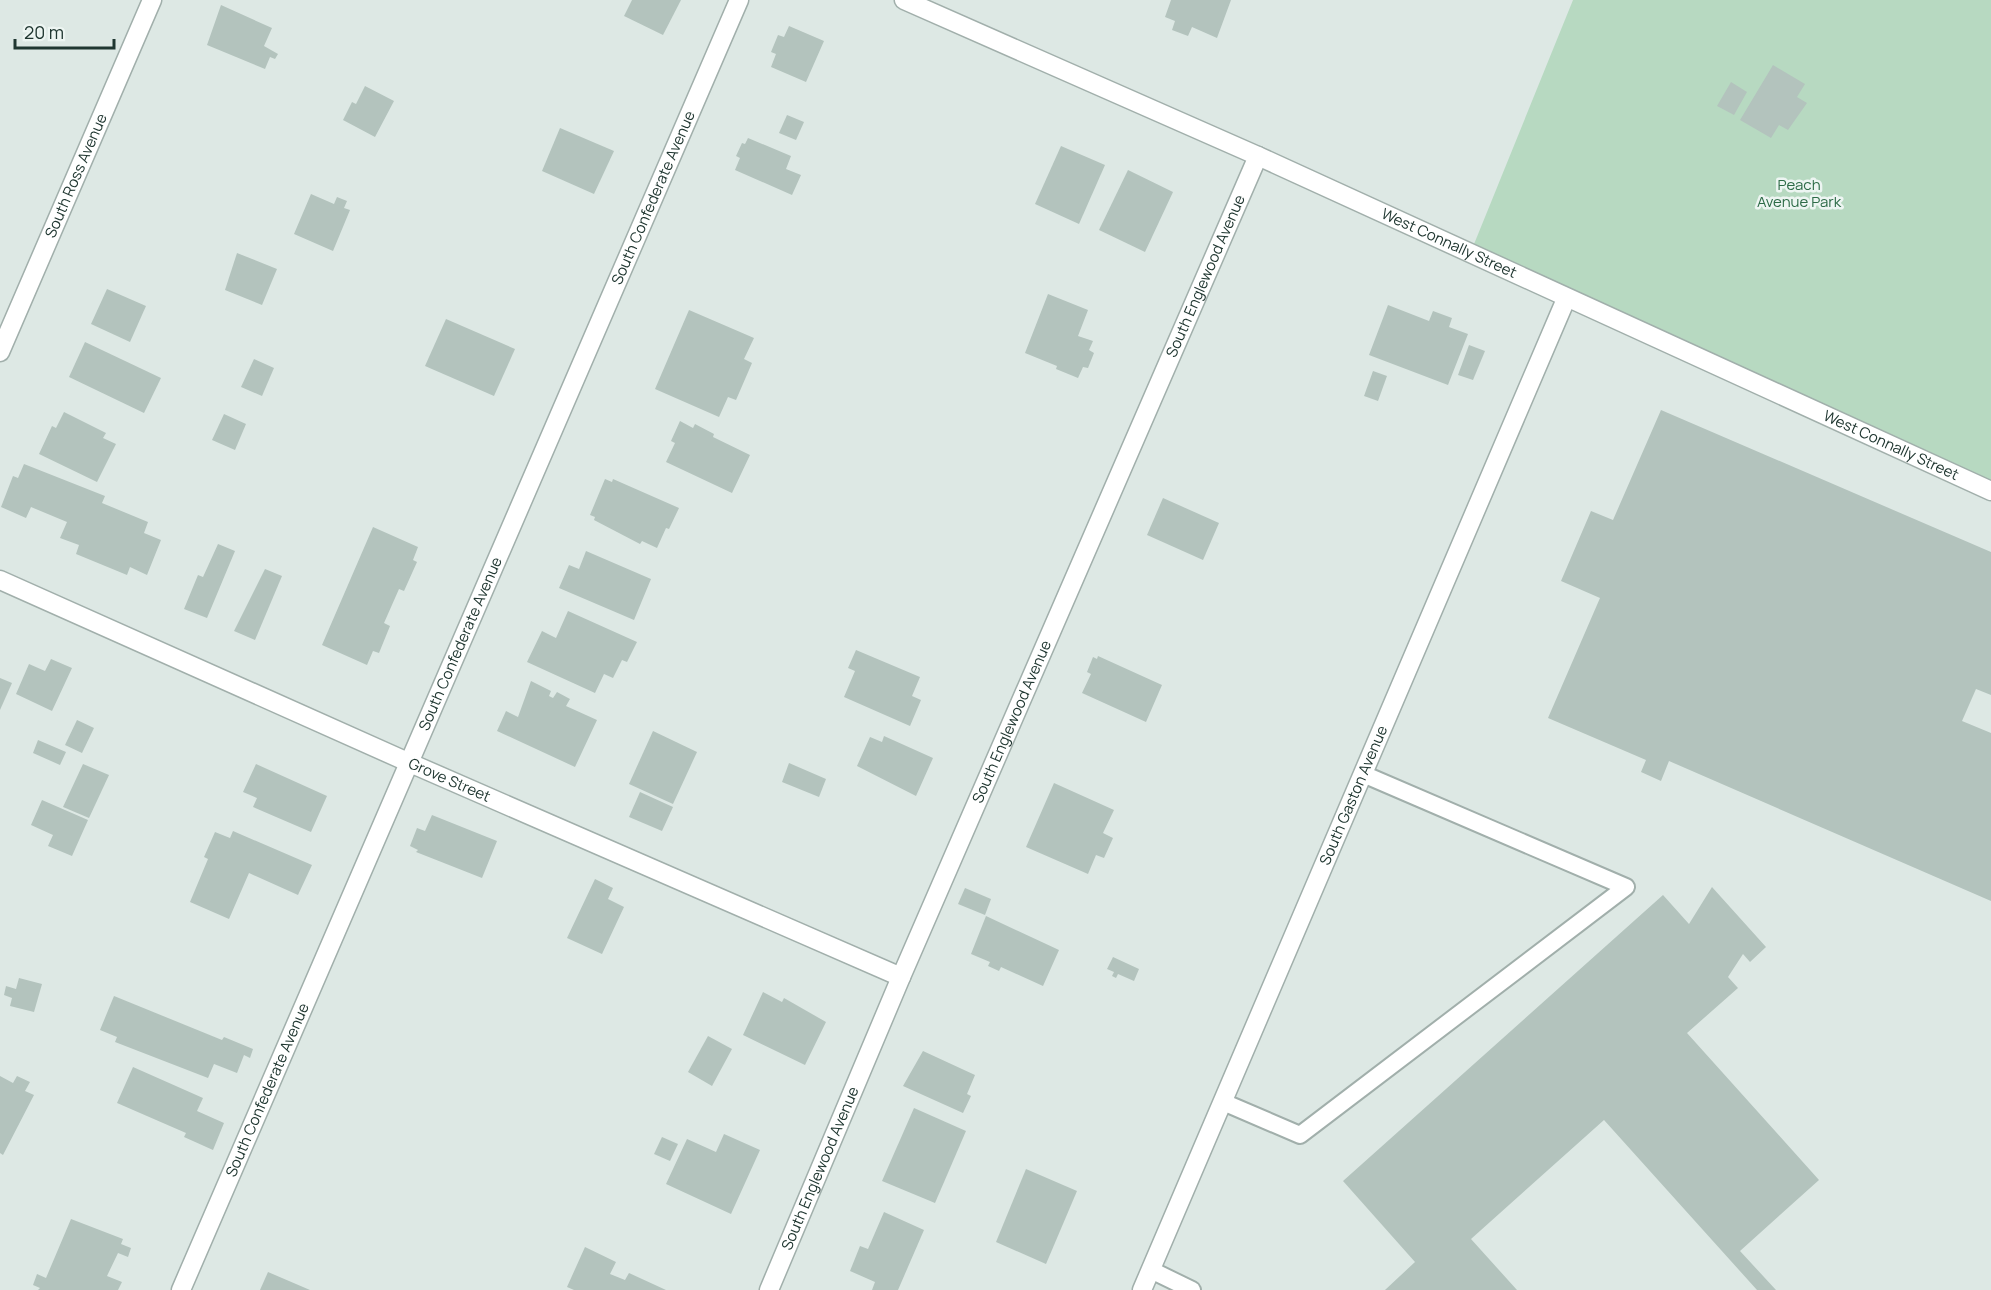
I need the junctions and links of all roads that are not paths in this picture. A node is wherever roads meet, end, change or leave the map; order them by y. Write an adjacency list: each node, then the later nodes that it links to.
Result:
1 (152, 0): 6 (street, South Ross Avenue)
2 (739, 0): 9 (street, South Confederate Avenue)
3 (904, 0): 4 (street, West Connally Street)
4 (1258, 156): 5 (street, West Connally Street); 11 (street, South Englewood Avenue)
5 (1566, 299): 7 (street, West Connally Street); 10 (street, South Gaston Avenue)
6 (0, 352)
7 (1991, 491)
8 (0, 580): 9 (street, Grove Street)
9 (410, 763): 11 (street, Grove Street); 14 (street, South Confederate Avenue)
10 (1363, 774): 12 (street, South Gaston Avenue); 12 (lane)
11 (901, 977): 15 (street, South Englewood Avenue)
12 (1223, 1102): 13 (street, South Gaston Avenue)
13 (1151, 1270): 16 (street, South Gaston Avenue); 17 (lane)
14 (181, 1290)
15 (769, 1290)
16 (1142, 1290)
17 (1192, 1290)

